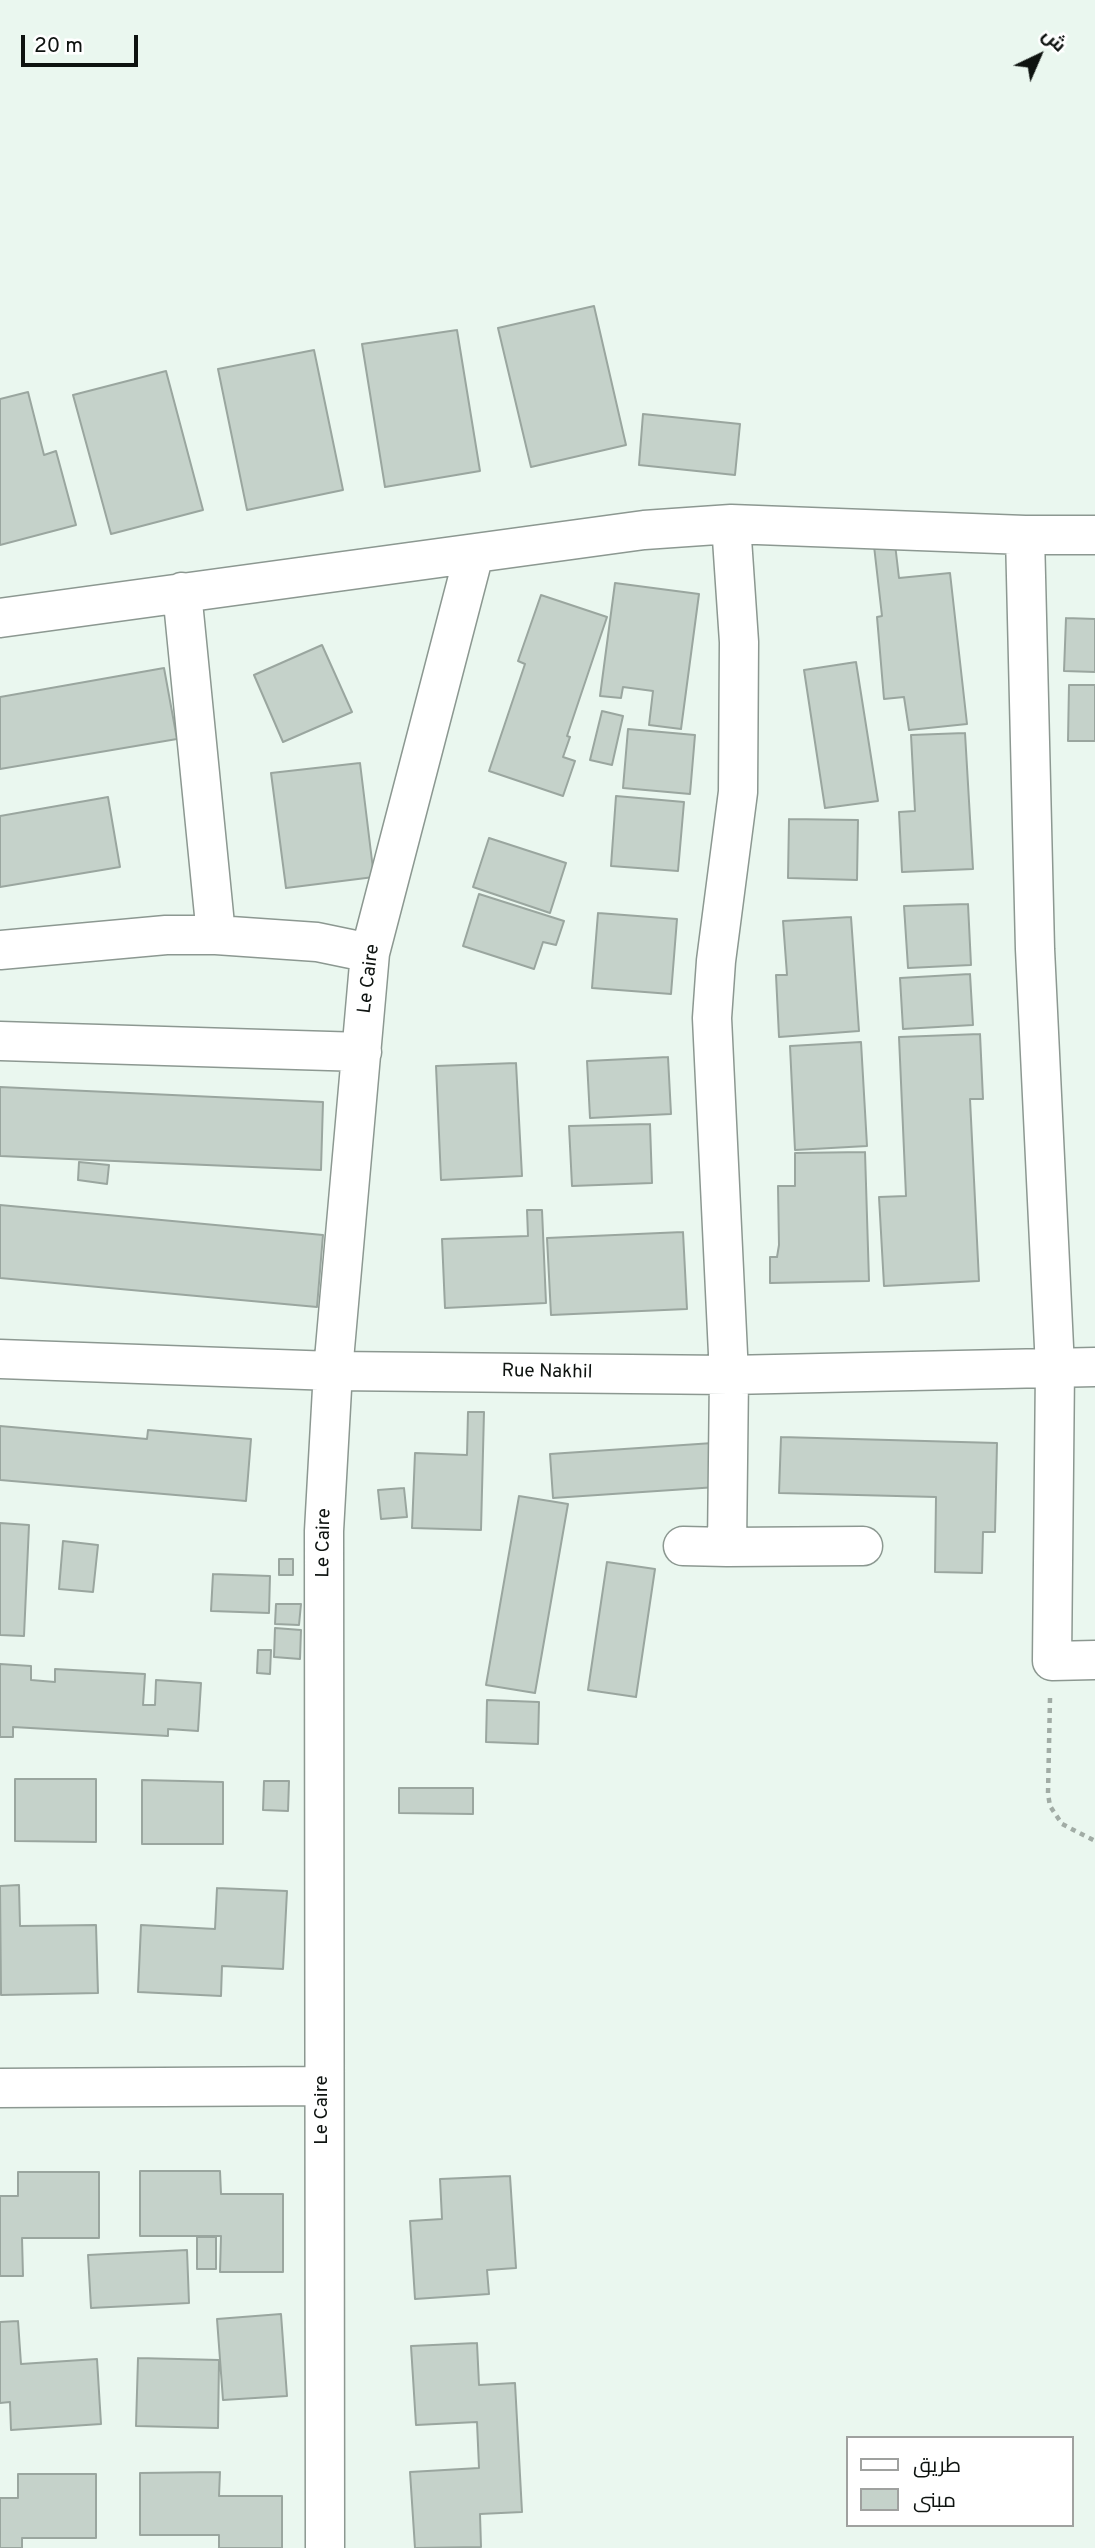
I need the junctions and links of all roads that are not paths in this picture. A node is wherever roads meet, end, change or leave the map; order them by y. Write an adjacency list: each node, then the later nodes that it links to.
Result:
1 (731, 524): 2 (street); 4 (street); 16 (street)
2 (1025, 535): 3 (street); 14 (street)
3 (1095, 535)
4 (474, 554): 5 (street); 9 (street, Le Caire)
5 (182, 592): 6 (street); 7 (street)
6 (0, 618)
7 (216, 934): 8 (street); 9 (street)
8 (0, 950)
9 (370, 953): 11 (street, Le Caire)
10 (0, 1041): 11 (street)
11 (362, 1052): 15 (street, Le Caire)
12 (0, 1359): 15 (street, Rue Nakhil)
13 (1095, 1367): 14 (street, Rue Nakhil)
14 (1055, 1368): 16 (street, Rue Nakhil); 20 (street)
15 (332, 1371): 16 (street, Rue Nakhil); 21 (street, Le Caire)
16 (729, 1375): 19 (street)
17 (683, 1546): 19 (street)
18 (863, 1546): 19 (street)
19 (727, 1547)
20 (1095, 1660)
21 (323, 2086): 22 (street); 23 (street, Le Caire)
22 (0, 2088)
23 (325, 2548)

